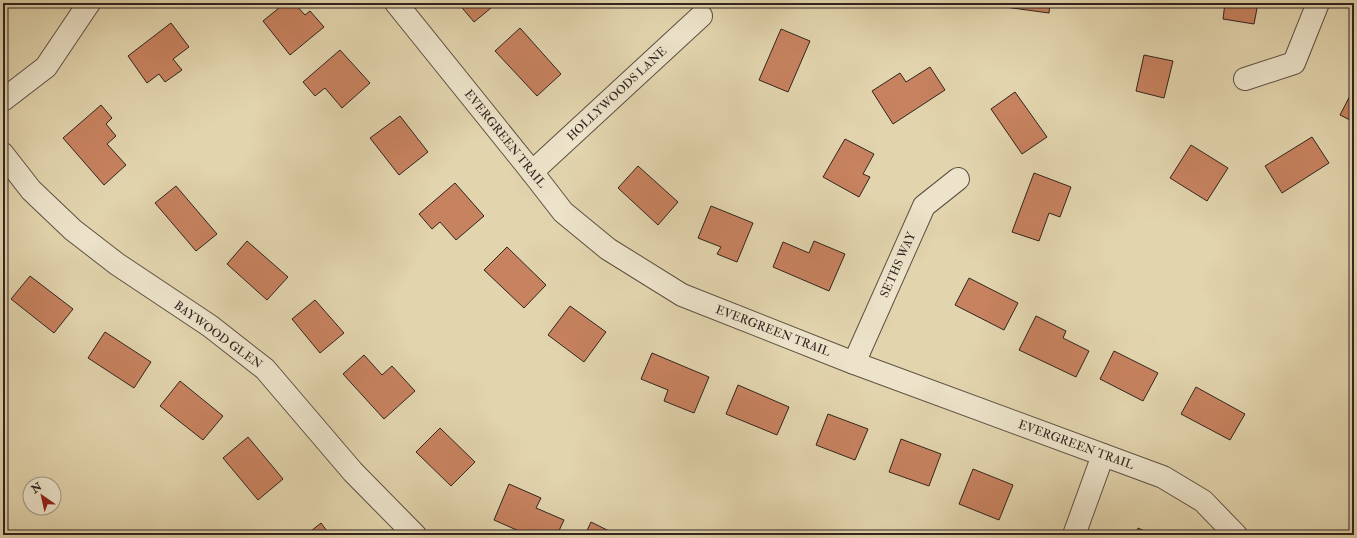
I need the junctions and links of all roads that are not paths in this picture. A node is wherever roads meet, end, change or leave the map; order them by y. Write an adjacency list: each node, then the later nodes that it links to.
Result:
1 (90, 3): 6 (street)
2 (396, 3): 8 (street, EVERGREEN TRAIL)
3 (1318, 3): 5 (street)
4 (701, 16): 8 (street, HOLLYWOODS LANE)
5 (1245, 79)
6 (3, 100)
7 (3, 154): 12 (street, BAYWOOD GLEN)
8 (532, 172): 10 (street, EVERGREEN TRAIL)
9 (958, 178): 10 (street, SETHS WAY)
10 (854, 363): 11 (street, EVERGREEN TRAIL)
11 (1103, 455): 13 (street); 14 (street, EVERGREEN TRAIL)
12 (415, 535)
13 (1074, 535)
14 (1236, 535)

